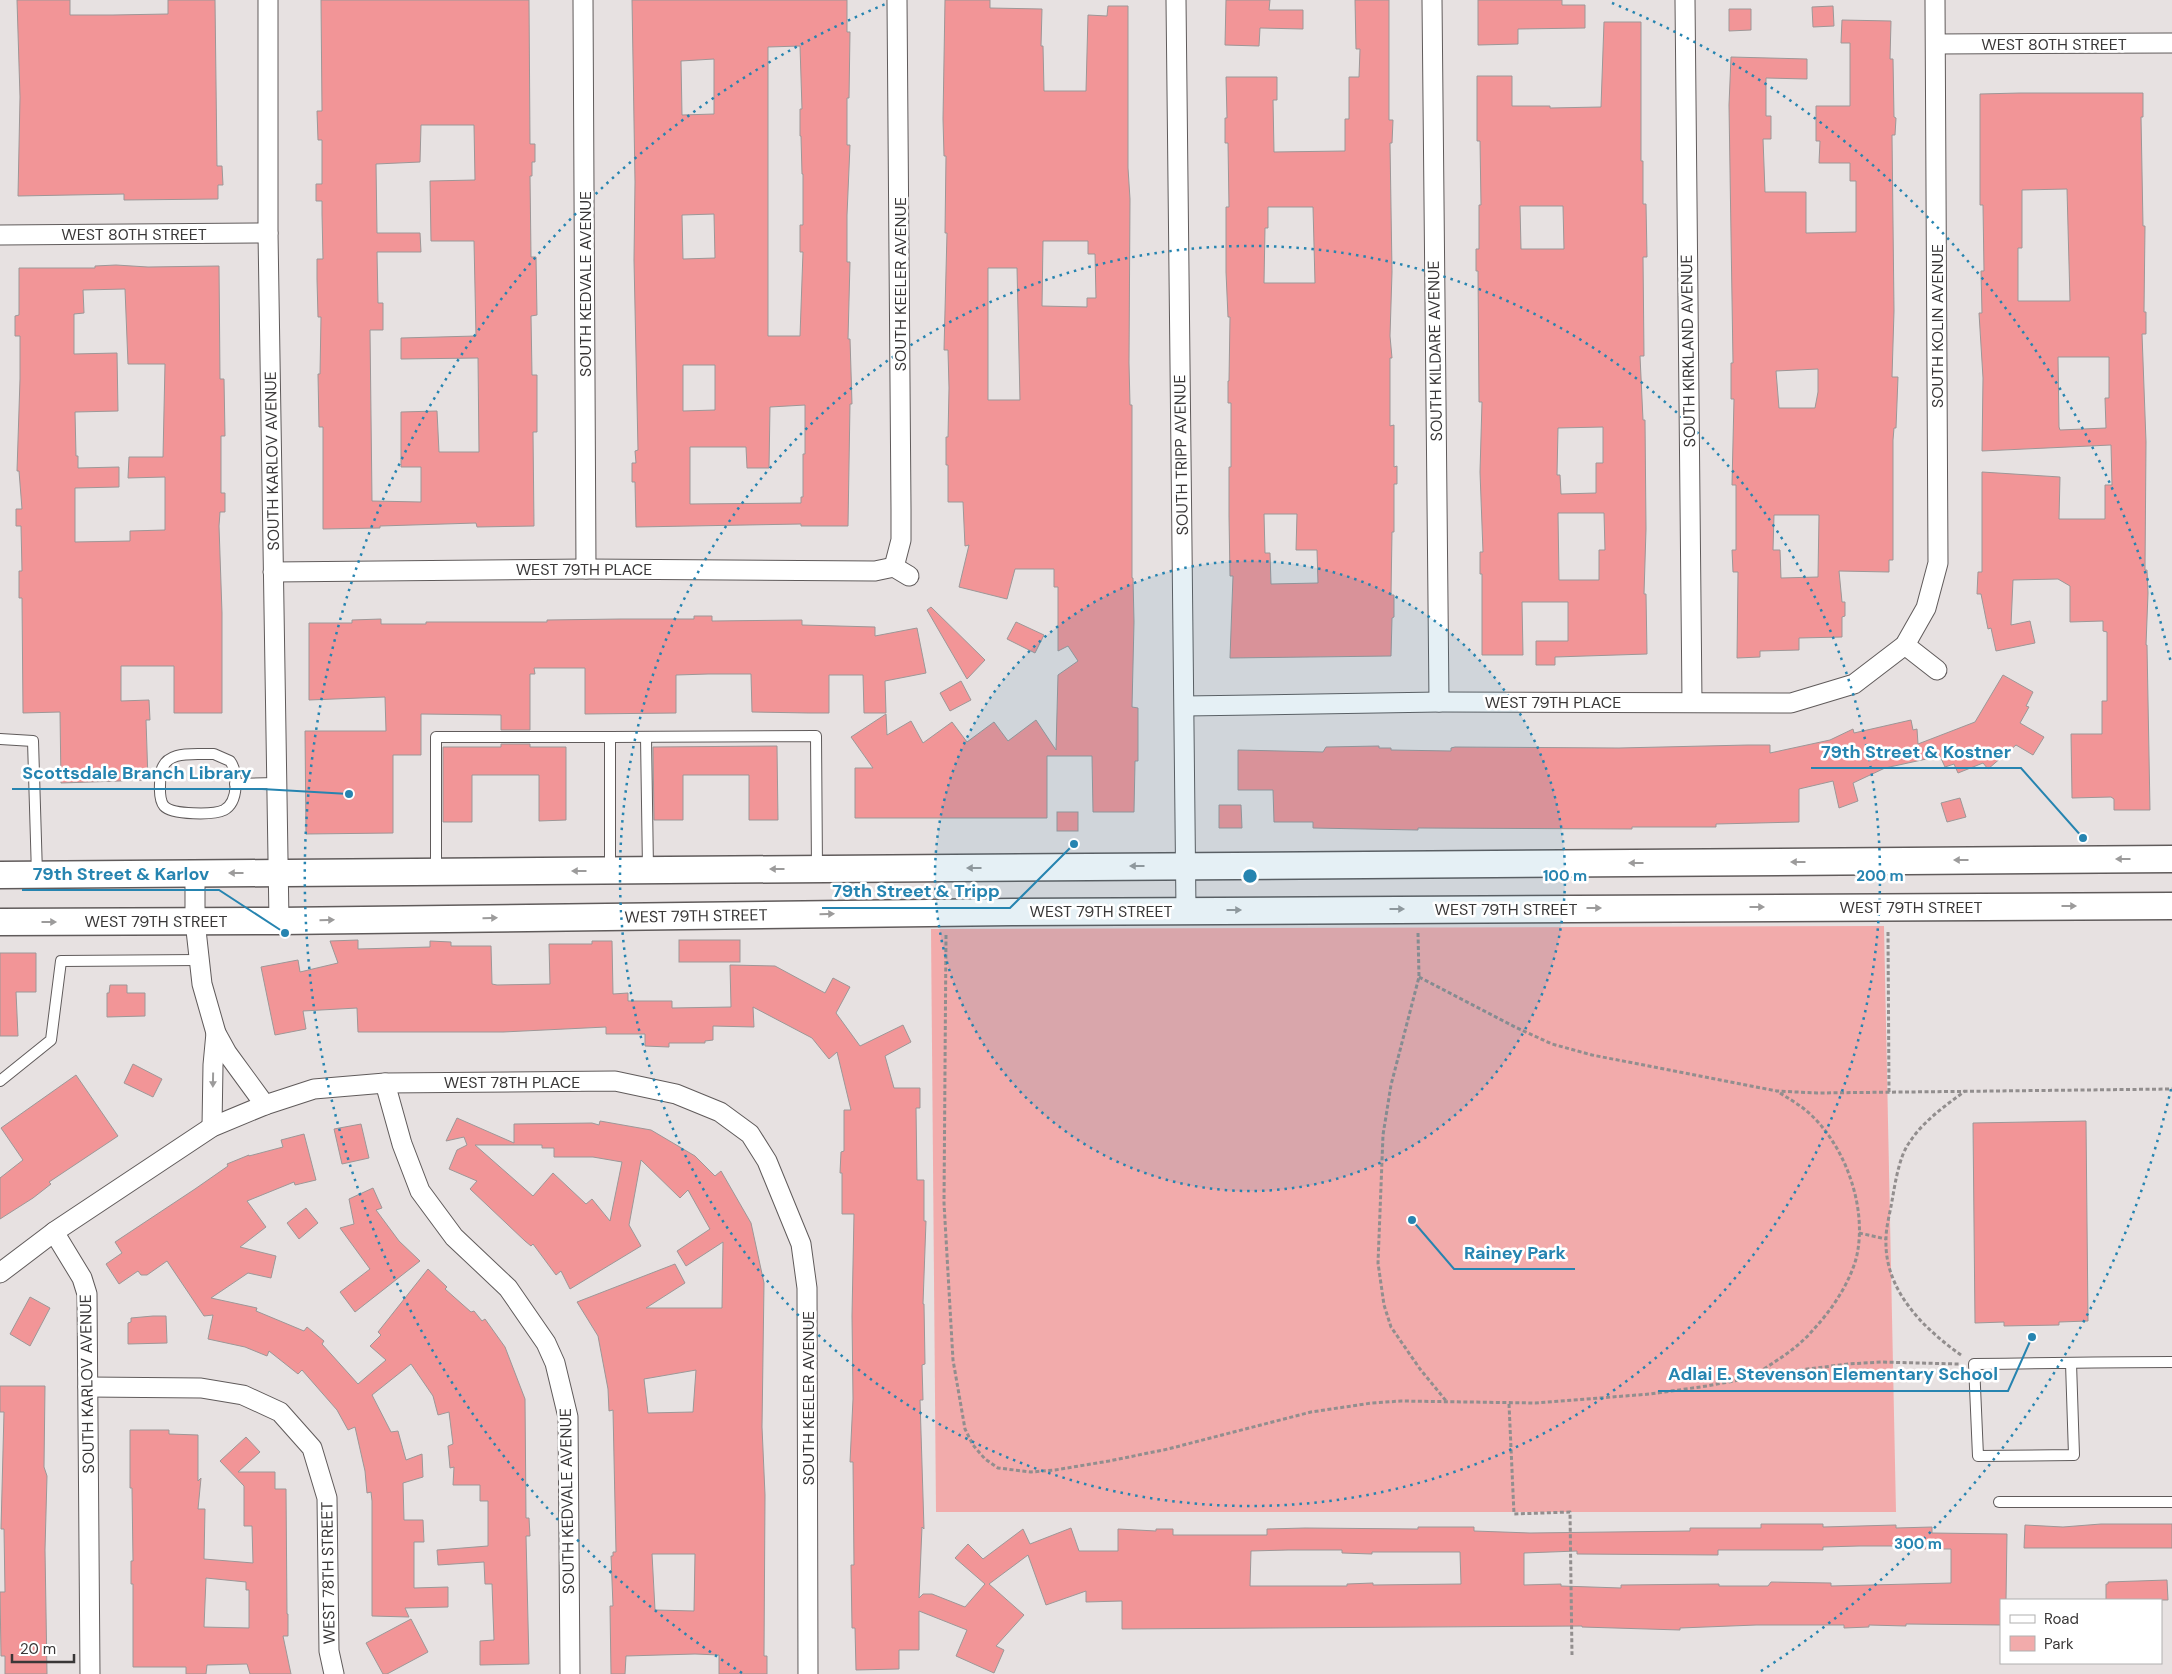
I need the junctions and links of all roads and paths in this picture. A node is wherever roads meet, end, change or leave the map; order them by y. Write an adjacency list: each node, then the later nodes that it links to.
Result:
1 (268, 0): 10 (street, SOUTH KARLOV AVENUE)
2 (583, 0): 12 (street, SOUTH KEDVALE AVENUE)
3 (897, 0): 14 (street, SOUTH KEELER AVENUE)
4 (1176, 0): 19 (street, SOUTH TRIPP AVENUE)
5 (1432, 0): 17 (street, SOUTH KILDARE AVENUE)
6 (1685, 0): 18 (street, SOUTH KIRKLAND AVENUE)
7 (1935, 0): 9 (street, SOUTH KOLIN AVENUE)
8 (2172, 43): 9 (street, WEST 80TH STREET)
9 (1936, 44): 15 (street, SOUTH KOLIN AVENUE)
10 (268, 233): 11 (street, WEST 80TH STREET); 13 (street, SOUTH KARLOV AVENUE)
11 (0, 235)
12 (586, 569): 13 (street, WEST 79TH PLACE); 14 (street, WEST 79TH PLACE)
13 (273, 572): 23 (street, SOUTH KARLOV AVENUE)
14 (902, 572)
15 (1905, 645): 16 (street); 18 (street, WEST 79TH PLACE)
16 (1937, 670)
17 (1439, 702): 18 (street, WEST 79TH PLACE); 19 (street, WEST 79TH PLACE)
18 (1692, 702)
19 (1185, 706): 26 (street, SOUTH TRIPP AVENUE)
20 (610, 737): 21 (lane); 29 (lane); 30 (lane)
21 (646, 737): 27 (lane); 28 (lane)
22 (0, 739): 34 (lane)
23 (276, 783): 24 (lane); 31 (street, SOUTH KARLOV AVENUE)
24 (235, 784): 24 (lane)
25 (2172, 859): 26 (main road, one-way to 26)
26 (1186, 866): 27 (main road, one-way to 27); 36 (street, SOUTH TRIPP AVENUE)
27 (817, 869): 28 (main road, one-way to 28)
28 (648, 870): 29 (main road)
29 (610, 871): 30 (main road, one-way to 30)
30 (436, 872): 31 (main road)
31 (278, 873): 32 (main road, one-way to 32); 38 (street, SOUTH KARLOV AVENUE)
32 (195, 874): 34 (main road); 37 (street)
33 (0, 875): 34 (main road)
34 (36, 875)
35 (2172, 906): 36 (main road, WEST 79TH STREET, one-way to 35)
36 (1186, 910): 38 (main road, WEST 79TH STREET, one-way to 36)
37 (195, 921): 38 (main road, WEST 79TH STREET); 39 (main road, WEST 79TH STREET, one-way to 37); 43 (street)
38 (278, 921)
39 (0, 922)
40 (1418, 928): 44 (path)
41 (946, 931): 64 (path)
42 (1888, 932): 51 (path)
43 (199, 960): 45 (street); 46 (lane)
44 (1419, 977): 49 (path); 64 (path)
45 (216, 1034): 52 (street); 53 (street, one-way to 53)
46 (0, 1081)
47 (385, 1083): 52 (street, WEST 78TH PLACE); 54 (street, WEST 78TH PLACE); 71 (street, SOUTH KEDVALE AVENUE)
48 (2172, 1089): 50 (path)
49 (1776, 1091): 51 (path); 56 (path)
50 (1965, 1091): 51 (path); 57 (path)
51 (1889, 1092)
52 (265, 1105): 53 (street)
53 (212, 1127): 55 (street)
54 (750, 1134): 72 (street, SOUTH KEELER AVENUE)
55 (54, 1232): 58 (street); 63 (street, SOUTH KARLOV AVENUE)
56 (1859, 1233): 57 (path); 62 (path)
57 (1886, 1239): 61 (path)
58 (0, 1273)
59 (2172, 1362): 60 (lane)
60 (2071, 1363): 61 (lane); 61 (lane)
61 (1974, 1364): 62 (path)
62 (1750, 1378): 65 (path)
63 (88, 1387): 69 (street, SOUTH KARLOV AVENUE); 70 (street, WEST 78TH STREET)
64 (1447, 1402): 65 (path)
65 (1509, 1404): 68 (path)
66 (1998, 1502): 67 (lane)
67 (2172, 1502)
68 (1572, 1655)
69 (90, 1674)
70 (334, 1674)
71 (570, 1674)
72 (808, 1674)

